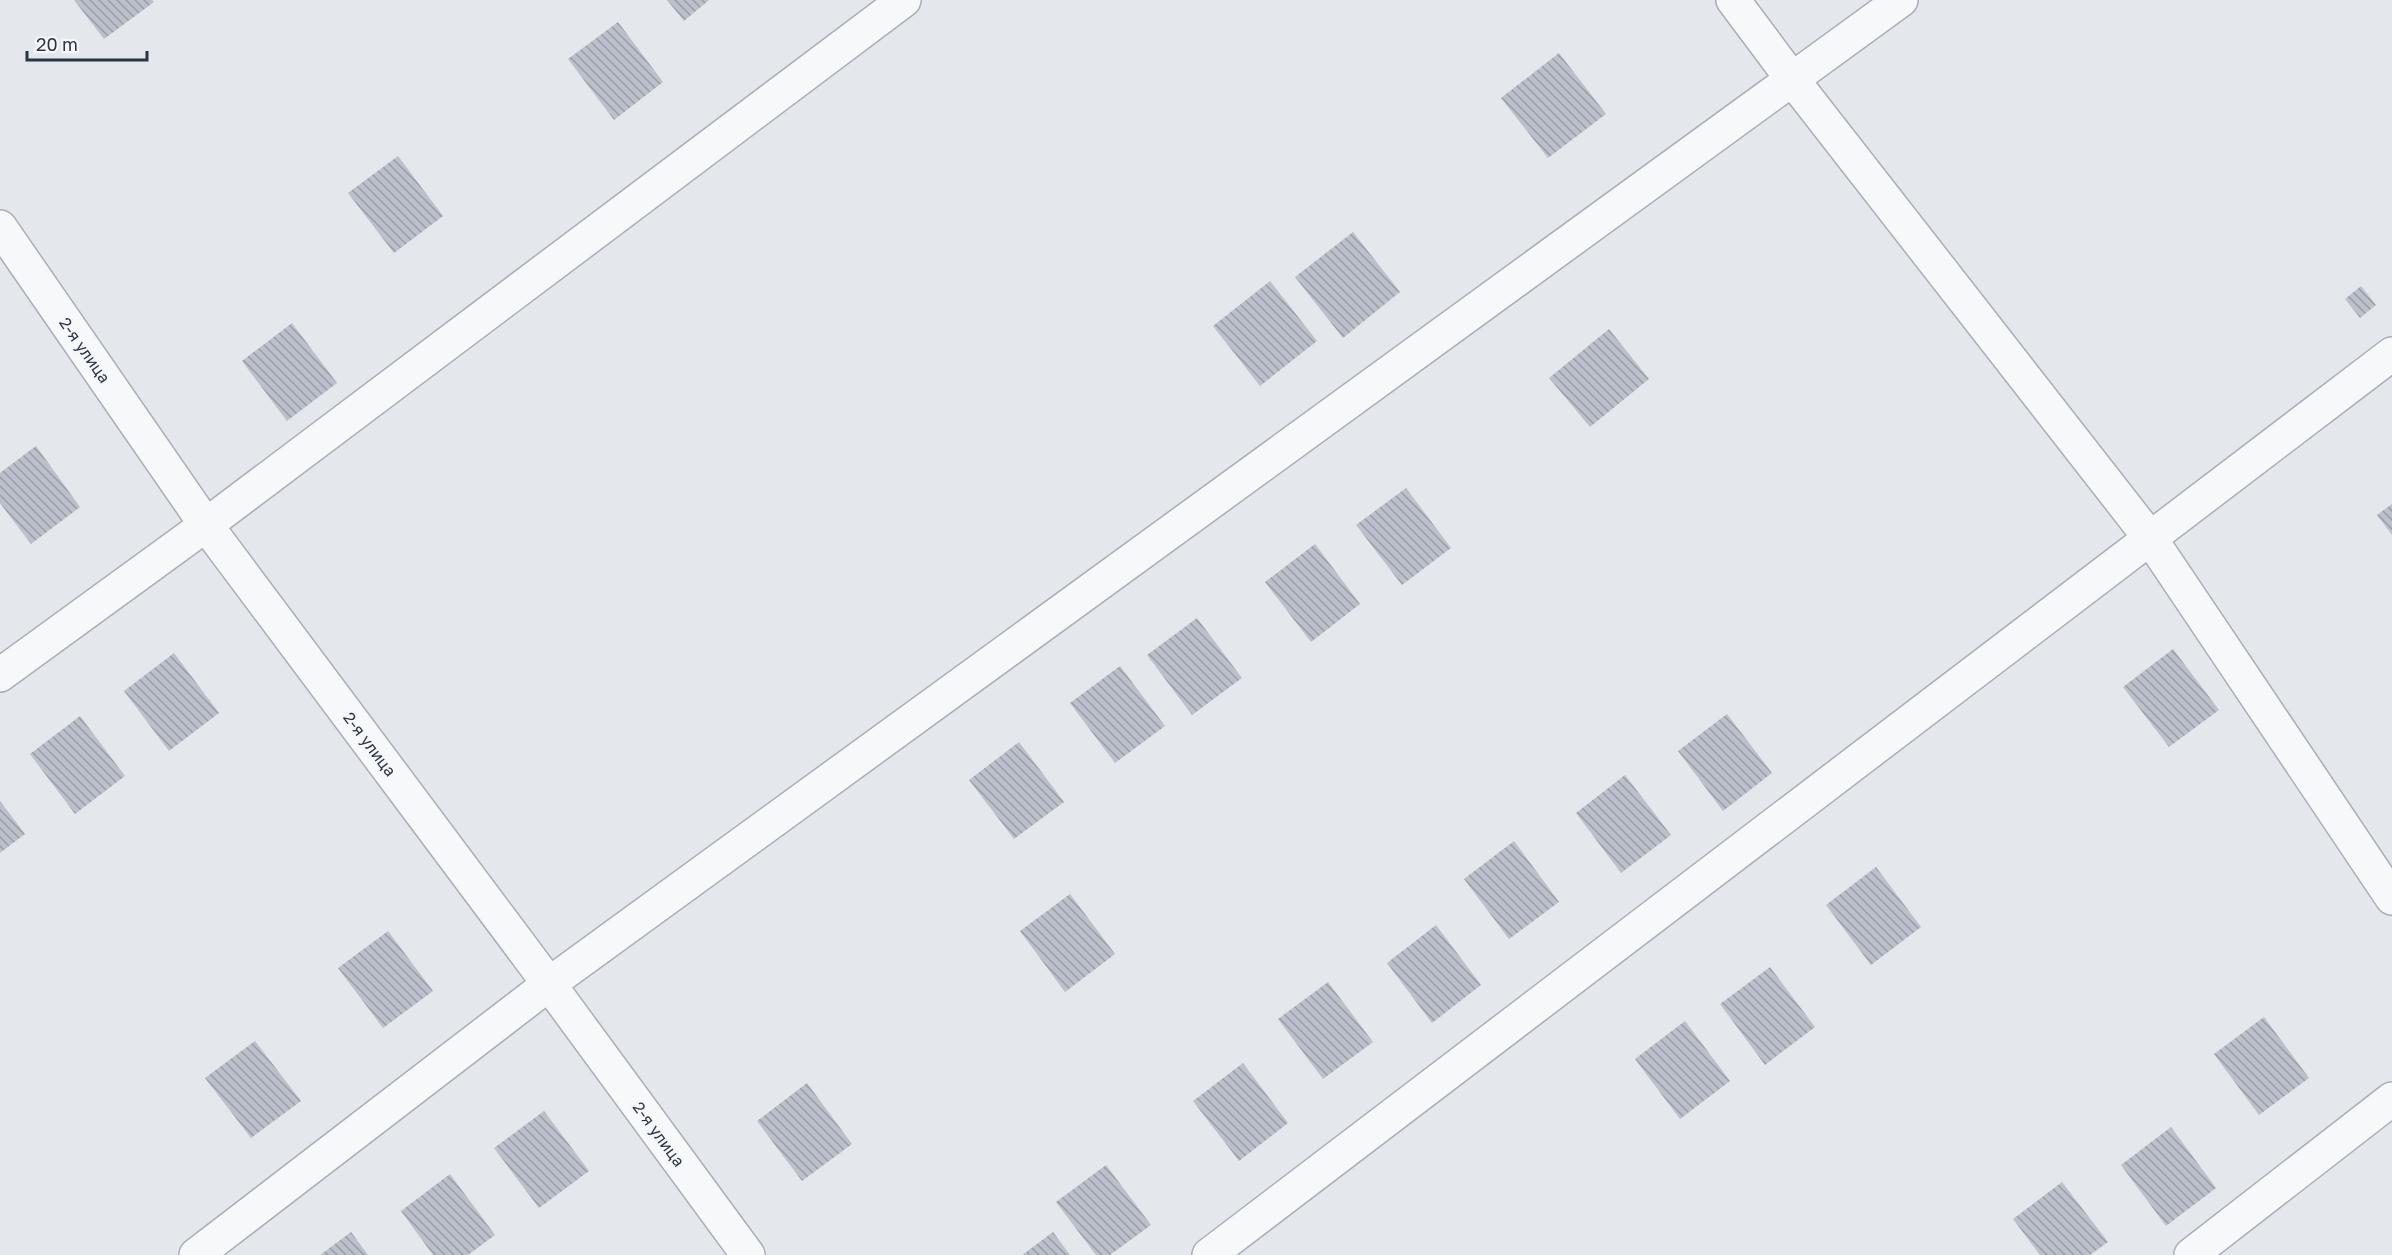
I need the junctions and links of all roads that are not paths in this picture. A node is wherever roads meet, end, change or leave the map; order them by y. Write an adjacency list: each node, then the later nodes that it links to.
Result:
1 (904, 0): 7 (street)
2 (1733, 0): 4 (street)
3 (1901, 0): 4 (street)
4 (1792, 79): 8 (street); 11 (street)
5 (0, 227): 7 (street, 2-я улица)
6 (2392, 354): 8 (street)
7 (206, 525): 9 (street); 11 (street, 2-я улица)
8 (2150, 538): 10 (street); 15 (street)
9 (0, 675)
10 (2392, 898)
11 (549, 984): 13 (street); 14 (street, 2-я улица)
12 (2392, 1099): 16 (street)
13 (196, 1255)
14 (748, 1255)
15 (1209, 1255)
16 (2191, 1255)

